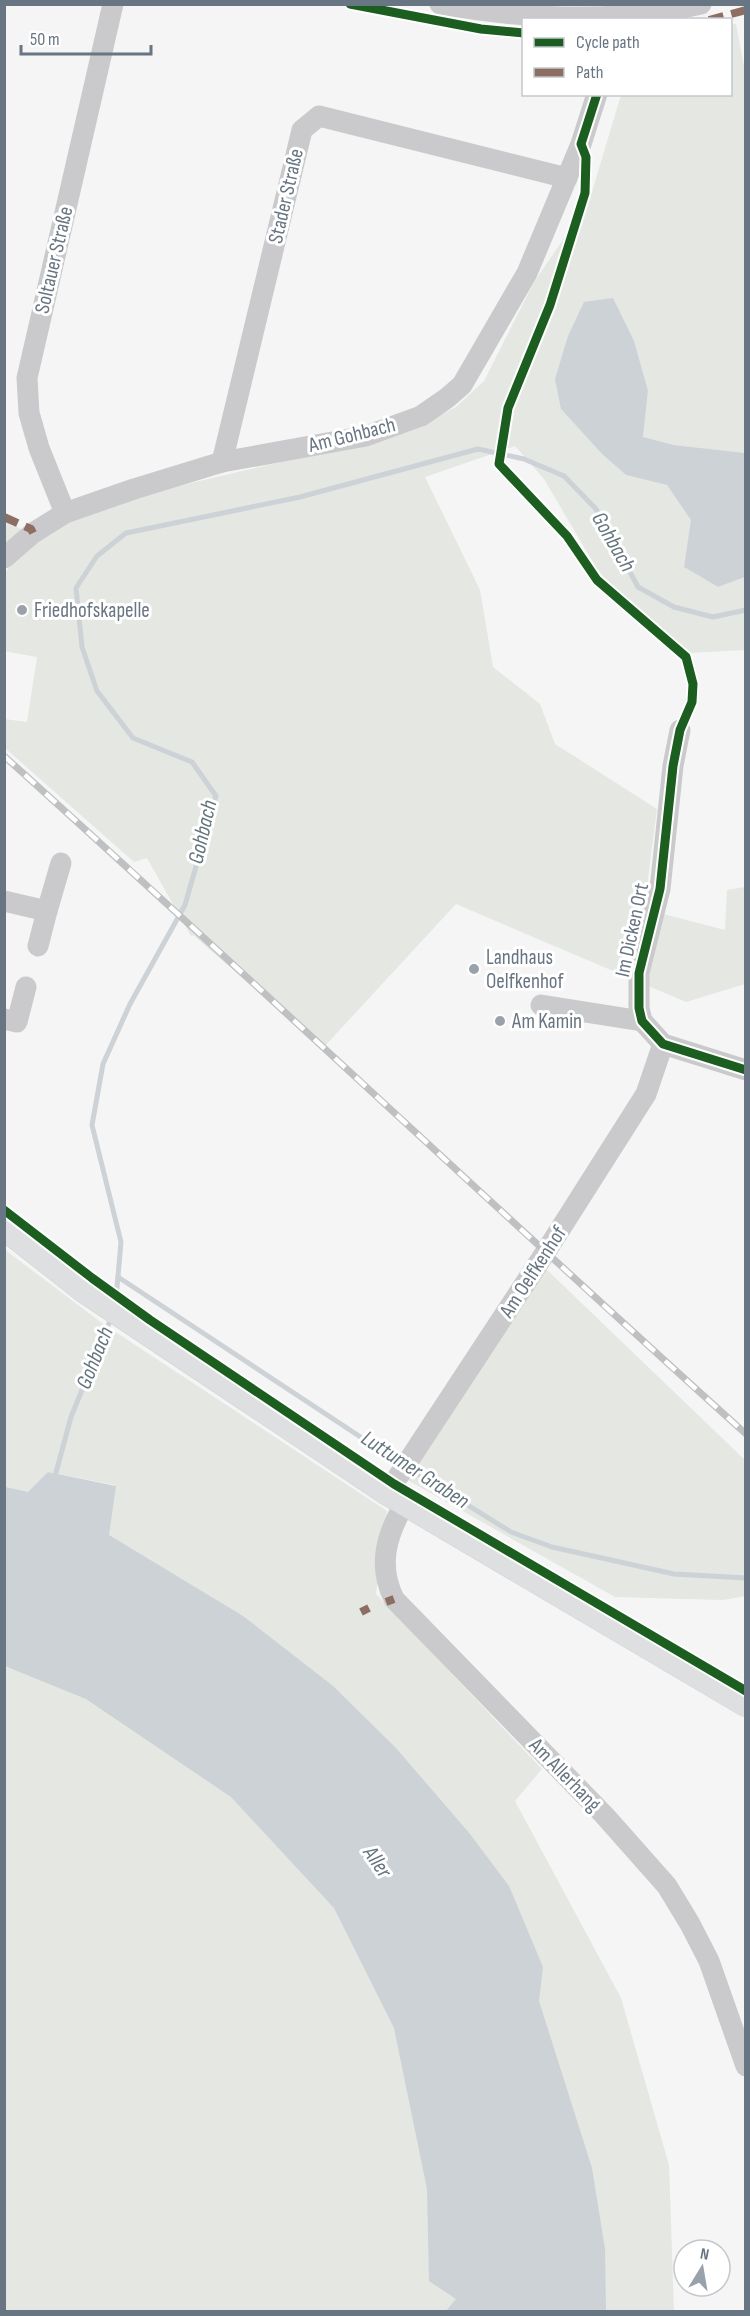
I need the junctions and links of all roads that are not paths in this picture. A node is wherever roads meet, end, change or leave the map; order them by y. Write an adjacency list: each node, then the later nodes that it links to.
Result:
1 (113, 4): 8 (street, Soltauer Straße)
2 (440, 4): 4 (street)
3 (701, 4): 4 (street)
4 (619, 18)
5 (596, 96): 6 (street, Am Gohbach)
6 (567, 178): 7 (street, Am Gohbach); 7 (street, Stader Straße)
7 (222, 462): 8 (street, Am Gohbach)
8 (65, 513): 9 (street, Am Gohbach)
9 (4, 558)
10 (680, 730): 18 (street, Im Dicken Ort)
11 (61, 863): 13 (street)
12 (4, 901): 13 (street)
13 (47, 911): 14 (street)
14 (38, 946)
15 (26, 987): 17 (street)
16 (542, 1005): 18 (street)
17 (4, 1019)
18 (642, 1021): 19 (street)
19 (663, 1044): 20 (street); 22 (street, Am Oelfkenhof)
20 (746, 1071)
21 (4, 1226): 22 (main road)
22 (397, 1491): 23 (main road); 24 (street, Am Allerhang)
23 (746, 1703)
24 (746, 2066)

